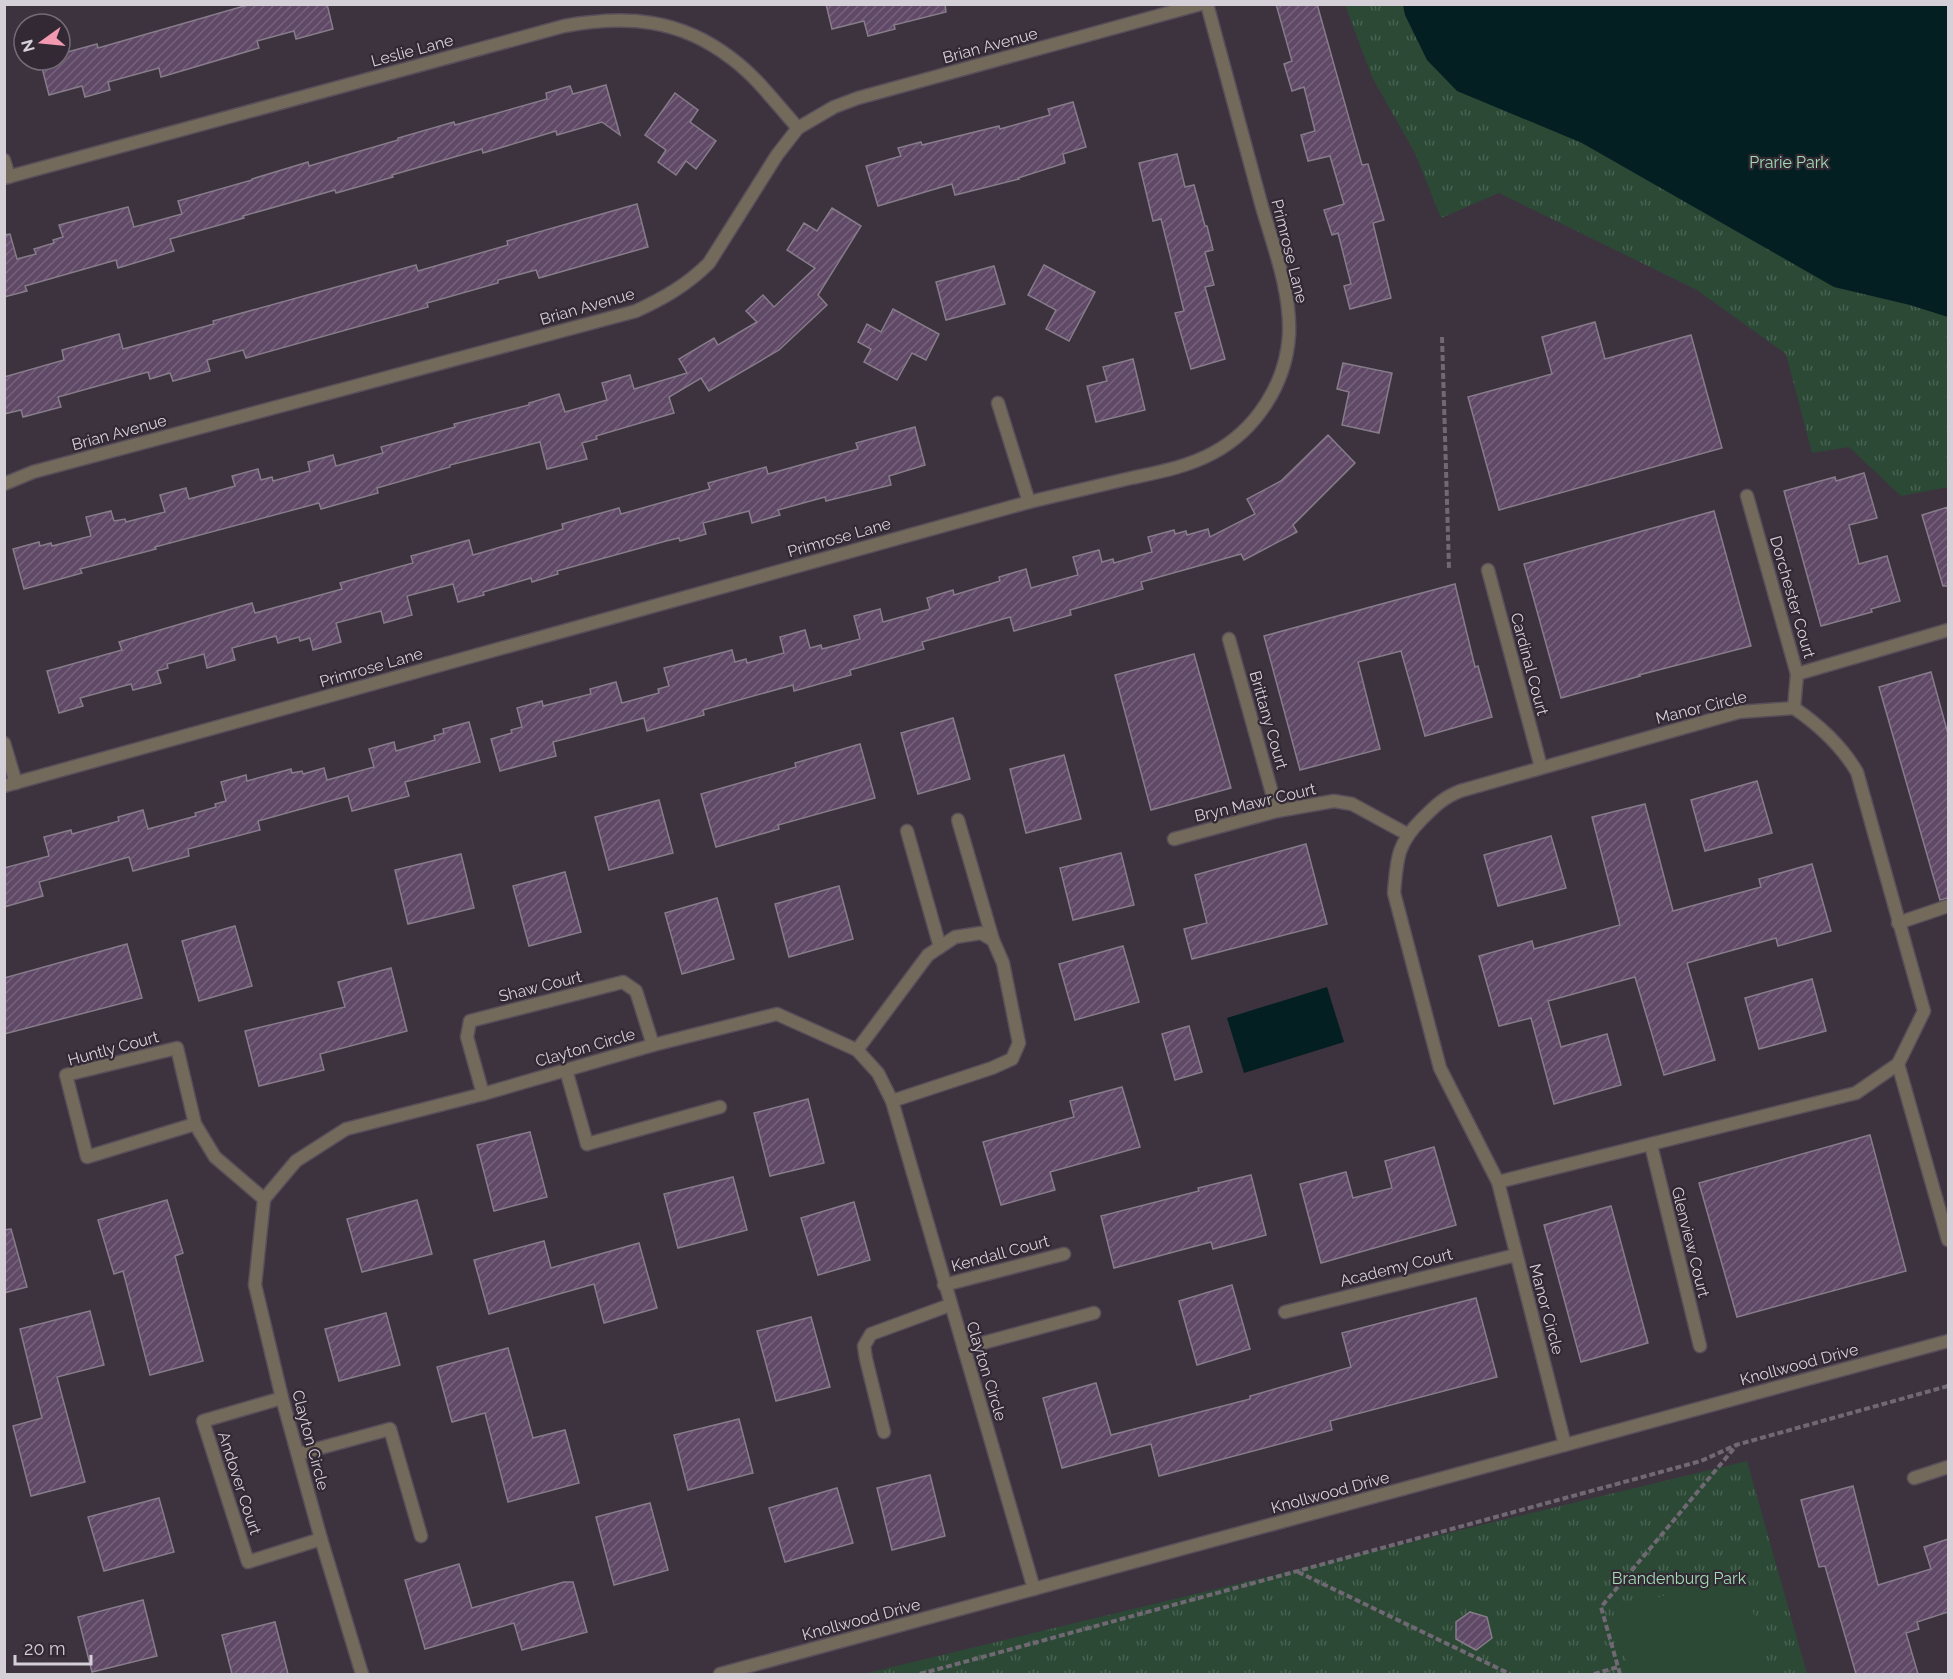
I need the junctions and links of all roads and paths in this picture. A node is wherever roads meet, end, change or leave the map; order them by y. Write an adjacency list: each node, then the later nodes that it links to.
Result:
1 (1201, 4): 3 (street, Brian Avenue)
2 (1207, 4): 10 (street, Primrose Lane)
3 (798, 128): 5 (street, Leslie Lane); 8 (street, Brian Avenue)
4 (4, 160): 5 (street)
5 (7, 178)
6 (1442, 337): 11 (path)
7 (998, 403): 10 (street)
8 (4, 484)
9 (1748, 496): 15 (street, Dorchester Court)
10 (1029, 502): 19 (street, Primrose Lane)
11 (1449, 568)
12 (1488, 570): 18 (street, Cardinal Court)
13 (1948, 630): 15 (street)
14 (1229, 639): 20 (street, Brittany Court)
15 (1797, 674): 16 (street, Dorchester Court)
16 (1794, 708): 18 (street, Manor Circle); 26 (street)
17 (4, 743): 19 (street)
18 (1541, 767): 23 (street, Manor Circle)
19 (10, 785)
20 (1277, 811): 23 (street, Bryn Mawr Court); 24 (street, Bryn Mawr Court)
21 (958, 820): 27 (street)
22 (907, 831): 28 (street)
23 (1407, 834): 38 (street, Manor Circle)
24 (1174, 839)
25 (1948, 906): 26 (street)
26 (1898, 923): 31 (street)
27 (993, 940): 28 (street); 34 (street)
28 (940, 947): 30 (street)
29 (652, 1045): 30 (street, Clayton Circle); 32 (street, Clayton Circle); 33 (street, Shaw Court)
30 (857, 1050): 34 (street, Clayton Circle)
31 (1898, 1064): 37 (street); 40 (street)
32 (566, 1070): 33 (street, Clayton Circle); 35 (street)
33 (483, 1094): 39 (street, Clayton Circle)
34 (891, 1101): 43 (street, Clayton Circle)
35 (720, 1107)
36 (195, 1124): 36 (street, Huntly Court); 39 (street, Huntly Court)
37 (1651, 1145): 38 (street); 48 (street, Glenview Court)
38 (1498, 1182): 42 (street, Manor Circle)
39 (264, 1199): 51 (street, Clayton Circle)
40 (1948, 1240)
41 (1064, 1254): 43 (street, Kendall Court)
42 (1516, 1255): 45 (street, Academy Court); 53 (street, Manor Circle)
43 (944, 1285): 44 (street, Clayton Circle)
44 (950, 1305): 49 (street, Clayton Circle); 52 (street)
45 (1285, 1312)
46 (1094, 1313): 49 (street)
47 (1948, 1341): 53 (street, Knollwood Drive)
48 (1700, 1346)
49 (963, 1348): 61 (street, Clayton Circle)
50 (1948, 1386): 54 (path)
51 (282, 1398): 55 (street, Clayton Circle); 59 (street, Andover Court)
52 (884, 1432)
53 (1565, 1445): 61 (street, Knollwood Drive)
54 (1736, 1445): 60 (path); 62 (path)
55 (298, 1454): 58 (street); 59 (street, Clayton Circle)
56 (1948, 1467): 57 (street)
57 (1914, 1478)
58 (421, 1536)
59 (321, 1539): 63 (street, Clayton Circle)
60 (1298, 1572): 65 (path); 66 (path)
61 (1034, 1589): 64 (street, Knollwood Drive)
62 (1618, 1667): 67 (path); 68 (path)
63 (362, 1674)
64 (720, 1674)
65 (920, 1674)
66 (1510, 1674)
67 (1594, 1674)
68 (1620, 1674)

